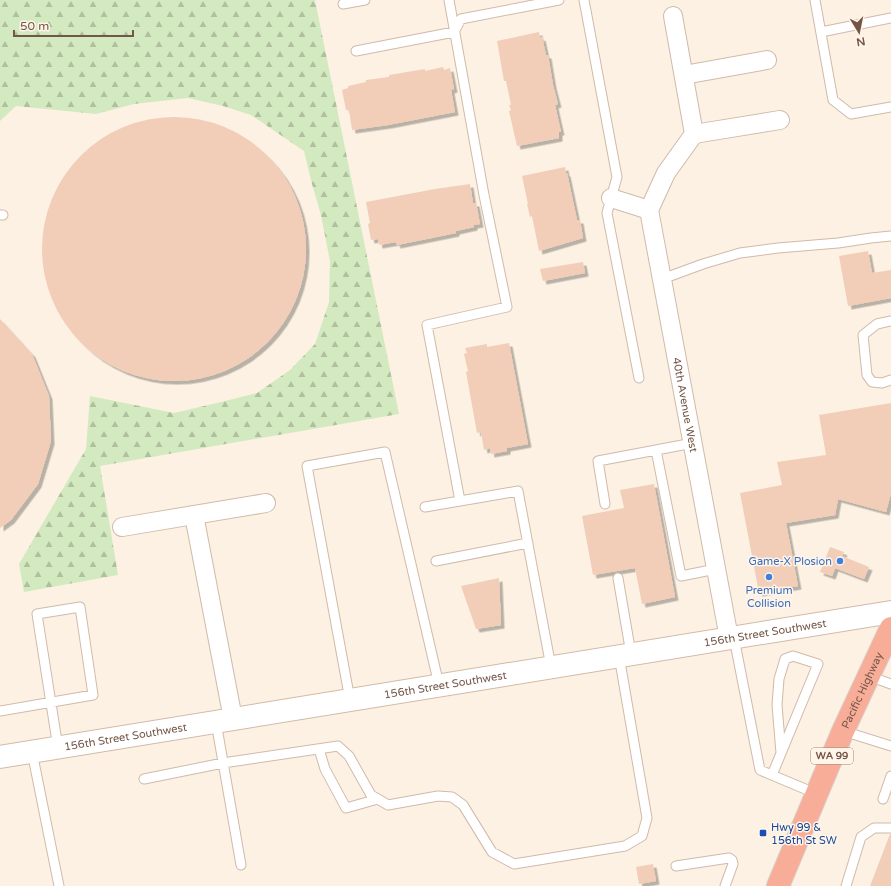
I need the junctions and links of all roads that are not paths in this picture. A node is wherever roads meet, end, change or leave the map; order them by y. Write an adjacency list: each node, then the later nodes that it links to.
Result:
1 (365, 0): 6 (lane)
2 (449, 0): 9 (lane)
3 (559, 0): 9 (lane)
4 (584, 0): 17 (lane)
5 (815, 0): 10 (lane)
6 (343, 4)
7 (673, 16): 13 (street)
8 (891, 18): 10 (lane)
9 (454, 32): 11 (lane); 26 (lane)
10 (821, 32): 14 (lane)
11 (356, 51)
12 (767, 60): 13 (street)
13 (684, 75): 16 (street)
14 (891, 107)
15 (780, 120): 16 (street)
16 (694, 134): 18 (street)
17 (611, 198): 18 (street); 22 (lane)
18 (649, 210): 20 (street, 40th Avenue West)
19 (891, 236): 20 (lane)
20 (662, 279): 24 (street, 40th Avenue West)
21 (891, 321): 23 (lane)
22 (639, 378)
23 (891, 380)
24 (693, 443): 25 (lane); 34 (street, 40th Avenue West)
25 (656, 450): 28 (lane); 34 (lane)
26 (460, 501): 29 (lane); 32 (lane)
27 (266, 503): 30 (street)
28 (605, 504)
29 (426, 507)
30 (194, 515): 31 (street); 47 (street)
31 (122, 527)
32 (528, 543): 33 (lane); 40 (lane)
33 (436, 561)
34 (716, 569): 38 (street, 40th Avenue West)
35 (618, 578): 39 (lane)
36 (891, 612): 38 (street, 156th Street Southwest)
37 (891, 628): 41 (highway, Pacific Highway / WA 99)
38 (732, 638): 39 (street, 156th Street Southwest); 56 (lane)
39 (625, 655): 40 (street, 156th Street Southwest); 60 (lane)
40 (551, 668): 43 (street, 156th Street Southwest)
41 (869, 676): 42 (lane); 48 (highway, Pacific Highway / WA 99)
42 (891, 684)
43 (439, 686): 44 (street, 156th Street Southwest); 44 (lane)
44 (350, 700): 47 (street, 156th Street Southwest)
45 (51, 703): 45 (lane); 46 (lane); 50 (lane)
46 (0, 711)
47 (225, 720): 50 (street, 156th Street Southwest); 55 (lane)
48 (843, 732): 49 (lane); 59 (highway, Pacific Highway / WA 99)
49 (891, 746)
50 (58, 748): 52 (street, 156th Street Southwest)
51 (319, 749): 55 (lane); 60 (lane); 60 (lane)
52 (32, 752): 54 (street, 156th Street Southwest); 65 (lane)
53 (781, 753): 53 (lane); 56 (lane)
54 (0, 757)
55 (223, 763): 58 (lane); 63 (lane)
56 (772, 775): 59 (lane)
57 (891, 776): 61 (lane)
58 (144, 779)
59 (817, 794): 67 (highway, Pacific Highway / WA 99)
60 (378, 799)
61 (883, 799)
62 (891, 828): 68 (lane)
63 (241, 865)
64 (676, 866): 66 (lane)
65 (59, 886)
66 (725, 886)
67 (778, 886)
68 (846, 886)

